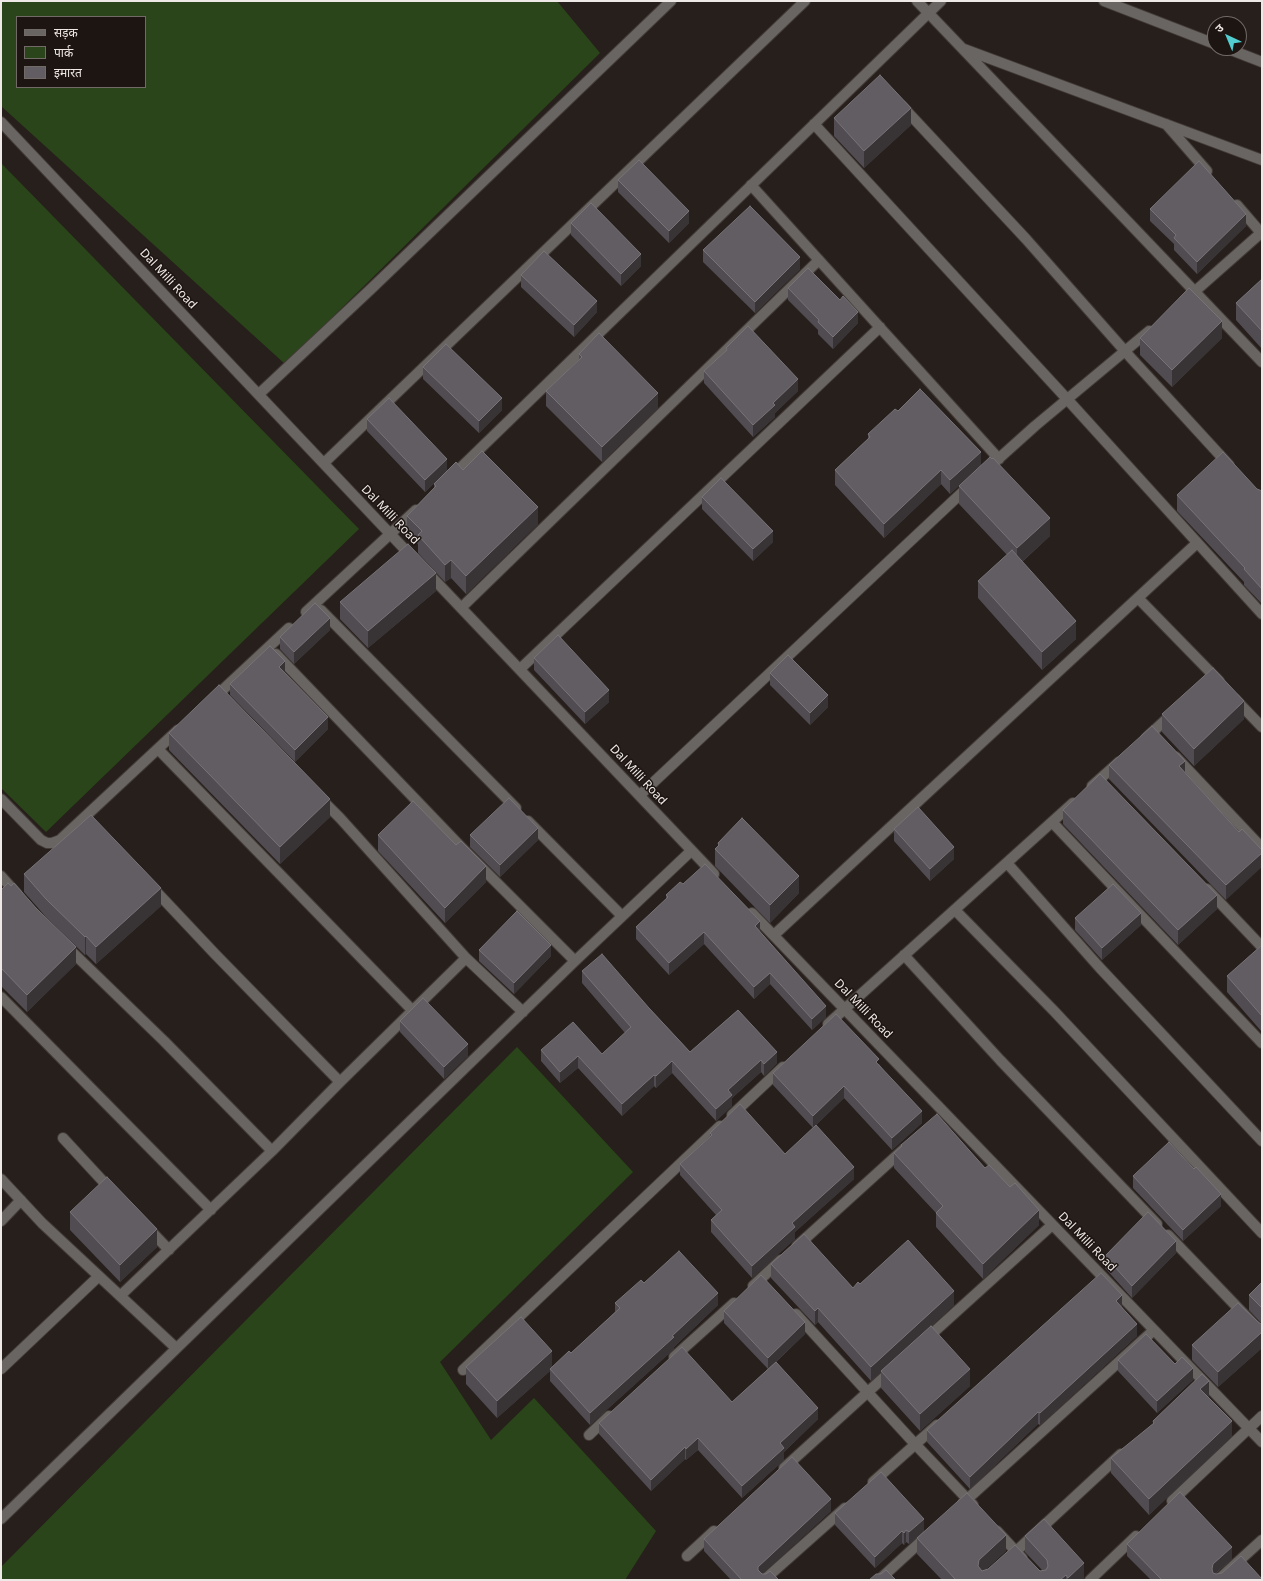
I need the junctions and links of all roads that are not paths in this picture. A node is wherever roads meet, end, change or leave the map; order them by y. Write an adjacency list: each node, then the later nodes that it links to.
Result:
1 (671, 1): 27 (street)
2 (805, 1): 30 (street)
3 (917, 1): 6 (street)
4 (941, 1): 6 (street)
5 (1104, 1): 7 (street)
6 (929, 13): 8 (street); 14 (street)
7 (1207, 41)
8 (962, 48): 13 (street); 21 (street)
9 (1247, 56): 10 (street)
10 (1262, 62)
11 (896, 100): 25 (street)
12 (1, 122): 27 (street, Dal Milli Road)
13 (1164, 123): 15 (street); 16 (street)
14 (814, 124): 17 (street); 28 (street)
15 (1262, 160)
16 (1215, 181)
17 (751, 185): 20 (street); 32 (street)
18 (1230, 198): 19 (street)
19 (1262, 233): 21 (street)
20 (819, 260): 24 (street); 38 (street)
21 (1195, 292): 22 (street); 26 (street)
22 (1178, 306)
23 (1154, 326): 25 (street)
24 (880, 327): 29 (street); 41 (street)
25 (1125, 351): 28 (street); 31 (street)
26 (1262, 362)
27 (259, 394): 30 (street, Dal Milli Road)
28 (1067, 400): 29 (street); 35 (street)
29 (998, 459): 53 (street)
30 (324, 463): 34 (street, Dal Milli Road)
31 (1236, 472)
32 (442, 484)
33 (425, 501): 34 (street)
34 (391, 534): 37 (street); 38 (street, Dal Milli Road)
35 (1197, 543): 36 (street); 39 (street)
36 (1138, 598): 45 (street); 67 (street)
37 (316, 604): 40 (street); 66 (street)
38 (461, 608): 41 (street, Dal Milli Road)
39 (1262, 614)
40 (269, 647): 42 (street); 72 (street)
41 (520, 669): 53 (street, Dal Milli Road)
42 (208, 703)
43 (1181, 707): 46 (street)
44 (186, 724): 47 (street)
45 (1262, 727)
46 (1141, 742)
47 (158, 749): 54 (street); 75 (street)
48 (1168, 749): 56 (street)
49 (1129, 753): 50 (street)
50 (1100, 779): 51 (street); 55 (street)
51 (1109, 788)
52 (315, 793): 71 (street)
53 (640, 795): 57 (street, Dal Milli Road)
54 (1, 798)
55 (1052, 822): 58 (street); 78 (street)
56 (1262, 848)
57 (691, 851): 61 (street, Dal Milli Road); 66 (street)
58 (1007, 863): 65 (street); 83 (street)
59 (1, 876): 63 (street)
60 (145, 879): 80 (street)
61 (719, 879)
62 (1202, 884): 69 (street)
63 (26, 904)
64 (747, 907): 67 (street, Dal Milli Road)
65 (955, 910): 70 (street); 92 (street)
66 (622, 916): 72 (street)
67 (774, 936): 74 (street, Dal Milli Road)
68 (58, 938): 84 (street)
69 (1262, 947)
70 (904, 955): 74 (street); 100 (street)
71 (466, 958): 75 (street); 76 (street)
72 (575, 961): 76 (street)
73 (1, 997): 88 (street)
74 (844, 1009): 77 (street); 91 (street, Dal Milli Road)
75 (413, 1011): 80 (street)
76 (523, 1012): 102 (street)
77 (821, 1030)
78 (1262, 1043)
79 (792, 1058): 106 (street)
80 (340, 1082): 84 (street)
81 (63, 1138): 87 (street)
82 (914, 1139): 103 (street)
83 (1262, 1141)
84 (272, 1151): 88 (street)
85 (1, 1179): 86 (street)
86 (21, 1200): 89 (street); 94 (street)
87 (121, 1200)
88 (211, 1210): 93 (street)
89 (1, 1221)
90 (142, 1222): 93 (street)
91 (1052, 1225): 95 (street, Dal Milli Road); 101 (street)
92 (1262, 1233)
93 (169, 1250): 97 (street)
94 (99, 1276): 97 (street); 105 (street)
95 (1102, 1276): 96 (street); 99 (street, Dal Milli Road)
96 (1093, 1284)
97 (120, 1296): 102 (street)
98 (788, 1306): 107 (street)
99 (1154, 1330): 111 (street, Dal Milli Road); 118 (street)
100 (1262, 1333)
101 (920, 1345)
102 (176, 1348): 123 (street)
103 (669, 1362)
104 (897, 1366): 107 (street)
105 (1, 1369)
106 (463, 1370)
107 (868, 1392): 114 (street); 116 (street)
108 (617, 1409): 112 (street)
109 (1262, 1416): 111 (street)
110 (944, 1418): 114 (street)
111 (1248, 1428): 113 (street, Dal Milli Road); 120 (street)
112 (588, 1435)
113 (1262, 1442)
114 (915, 1444): 117 (street); 118 (street)
115 (1127, 1448): 129 (street)
116 (774, 1476)
117 (863, 1491)
118 (967, 1499): 121 (street); 122 (street)
119 (851, 1502): 133 (street)
120 (1164, 1509)
121 (955, 1510)
122 (978, 1511)
123 (1, 1519)
124 (989, 1522): 129 (street)
125 (722, 1524): 130 (street)
126 (932, 1531): 134 (street)
127 (1141, 1531): 135 (street)
128 (1262, 1540): 136 (street)
129 (1016, 1552): 131 (street); 132 (street)
130 (687, 1556)
131 (1005, 1561)
132 (1026, 1563)
133 (764, 1580)
134 (880, 1580)
135 (1090, 1580)
136 (1218, 1580)

